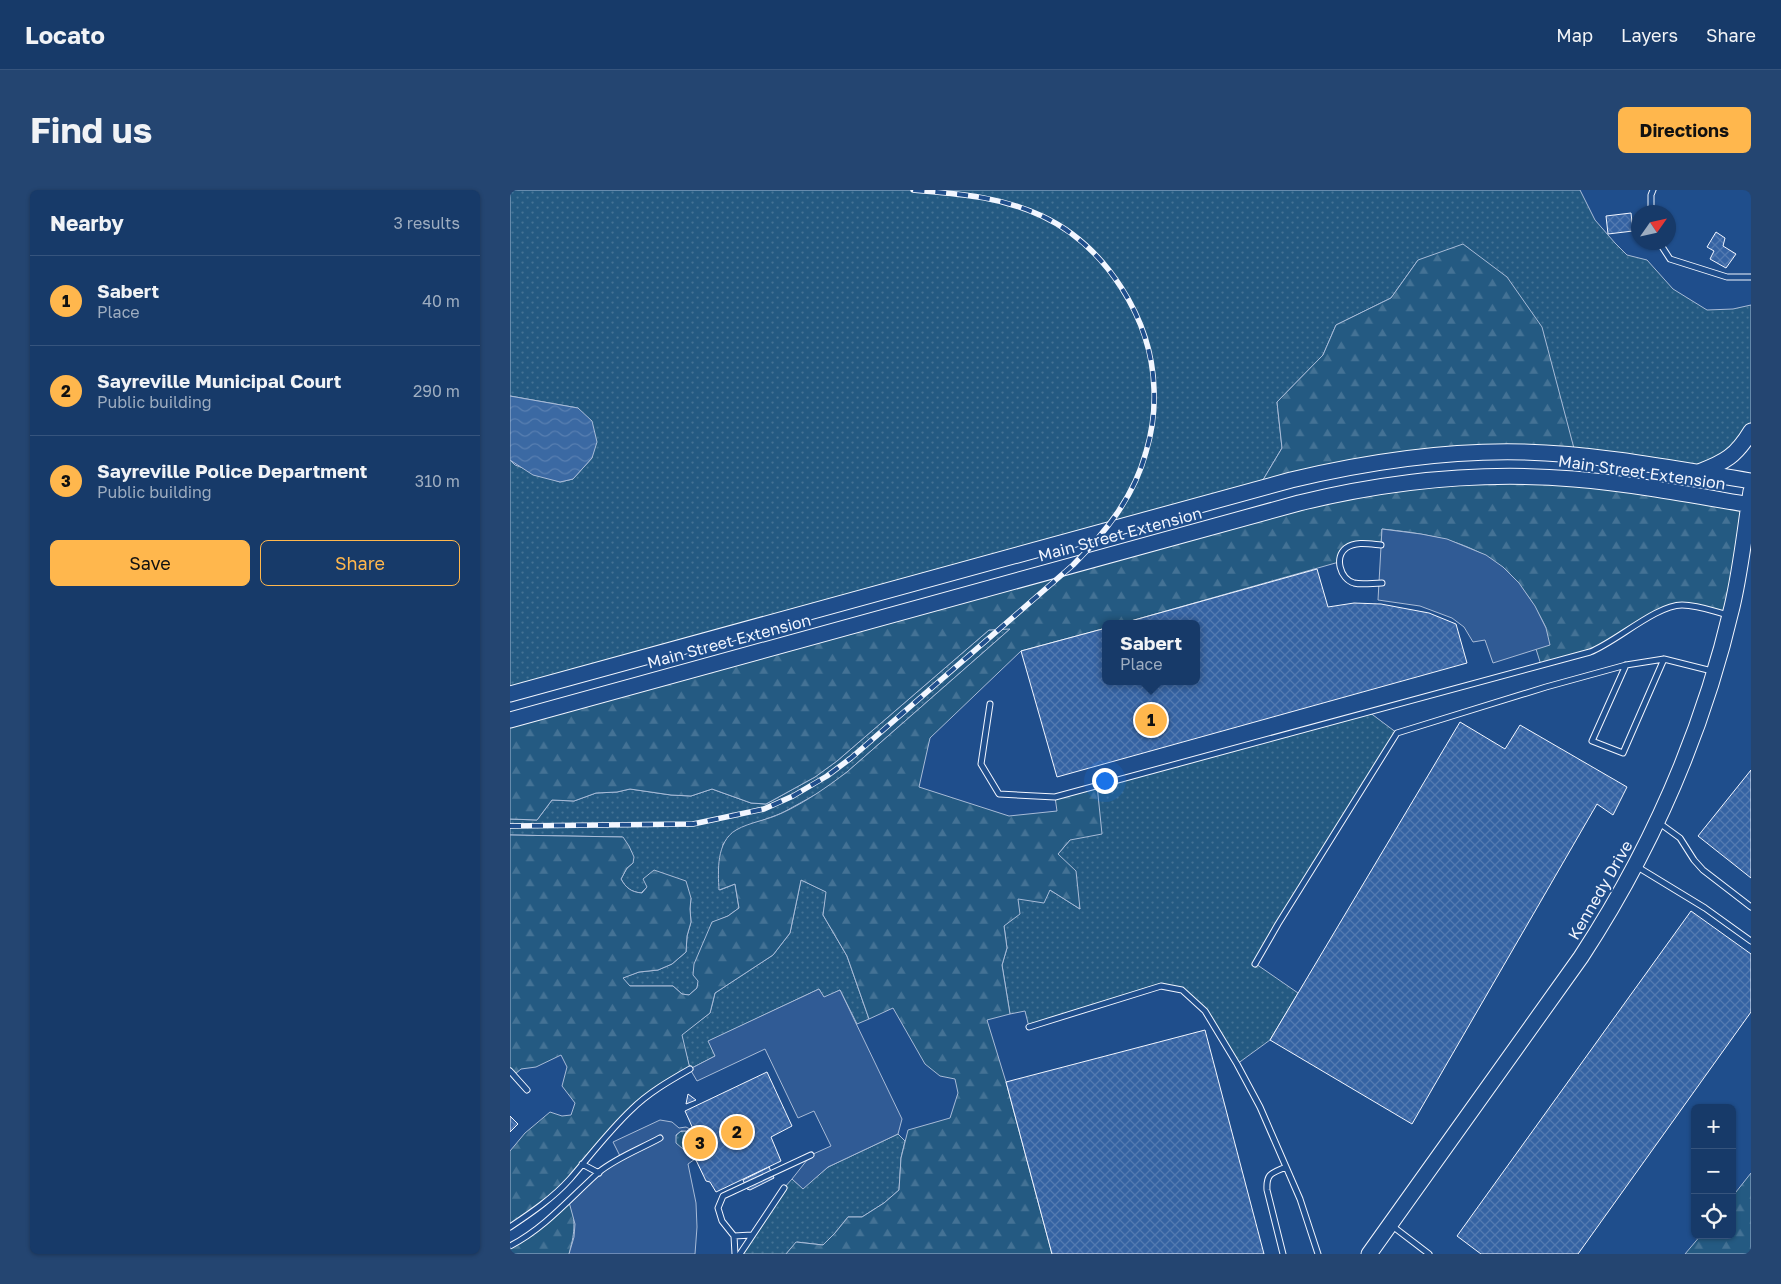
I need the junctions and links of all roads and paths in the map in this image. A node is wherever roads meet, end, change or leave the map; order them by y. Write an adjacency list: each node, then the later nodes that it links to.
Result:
1 (1653, 190): 2 (lane)
2 (1651, 205)
3 (1664, 250): 4 (lane)
4 (1751, 277)
5 (1751, 431): 6 (main road)
6 (1697, 472): 7 (main road, Main Street Extension); 17 (main road, Main Street Extension)
7 (1751, 481)
8 (1750, 500): 11 (main road, Kennedy Drive); 19 (main road, Main Street Extension)
9 (1381, 545): 12 (lane)
10 (1751, 553): 11 (main road)
11 (1738, 572): 13 (main road, Kennedy Drive)
12 (1382, 583)
13 (1730, 615): 16 (main road, Kennedy Drive); 18 (lane)
14 (1664, 659): 15 (lane); 15 (lane); 16 (lane)
15 (1626, 665): 24 (lane)
16 (1714, 672): 20 (main road, Kennedy Drive)
17 (510, 694)
18 (990, 704)
19 (510, 720)
20 (1657, 822): 21 (main road, Kennedy Drive); 22 (lane)
21 (1636, 865): 23 (lane); 35 (main road, Kennedy Drive)
22 (1751, 907)
23 (1751, 941)
24 (1255, 964)
25 (1029, 1027): 32 (lane)
26 (690, 1068): 31 (lane)
27 (510, 1071): 28 (lane)
28 (527, 1090)
29 (660, 1138): 33 (lane)
30 (811, 1155): 38 (lane)
31 (582, 1164): 33 (lane); 36 (lane)
32 (1286, 1166): 42 (lane); 43 (lane)
33 (598, 1173): 39 (lane)
34 (784, 1188): 37 (lane)
35 (1390, 1225): 44 (main road, Kennedy Drive); 45 (lane)
36 (510, 1227)
37 (752, 1235): 38 (lane); 41 (lane)
38 (734, 1236): 40 (lane)
39 (510, 1246)
40 (735, 1254)
41 (740, 1254)
42 (1283, 1254)
43 (1318, 1254)
44 (1369, 1254)
45 (1429, 1254)

